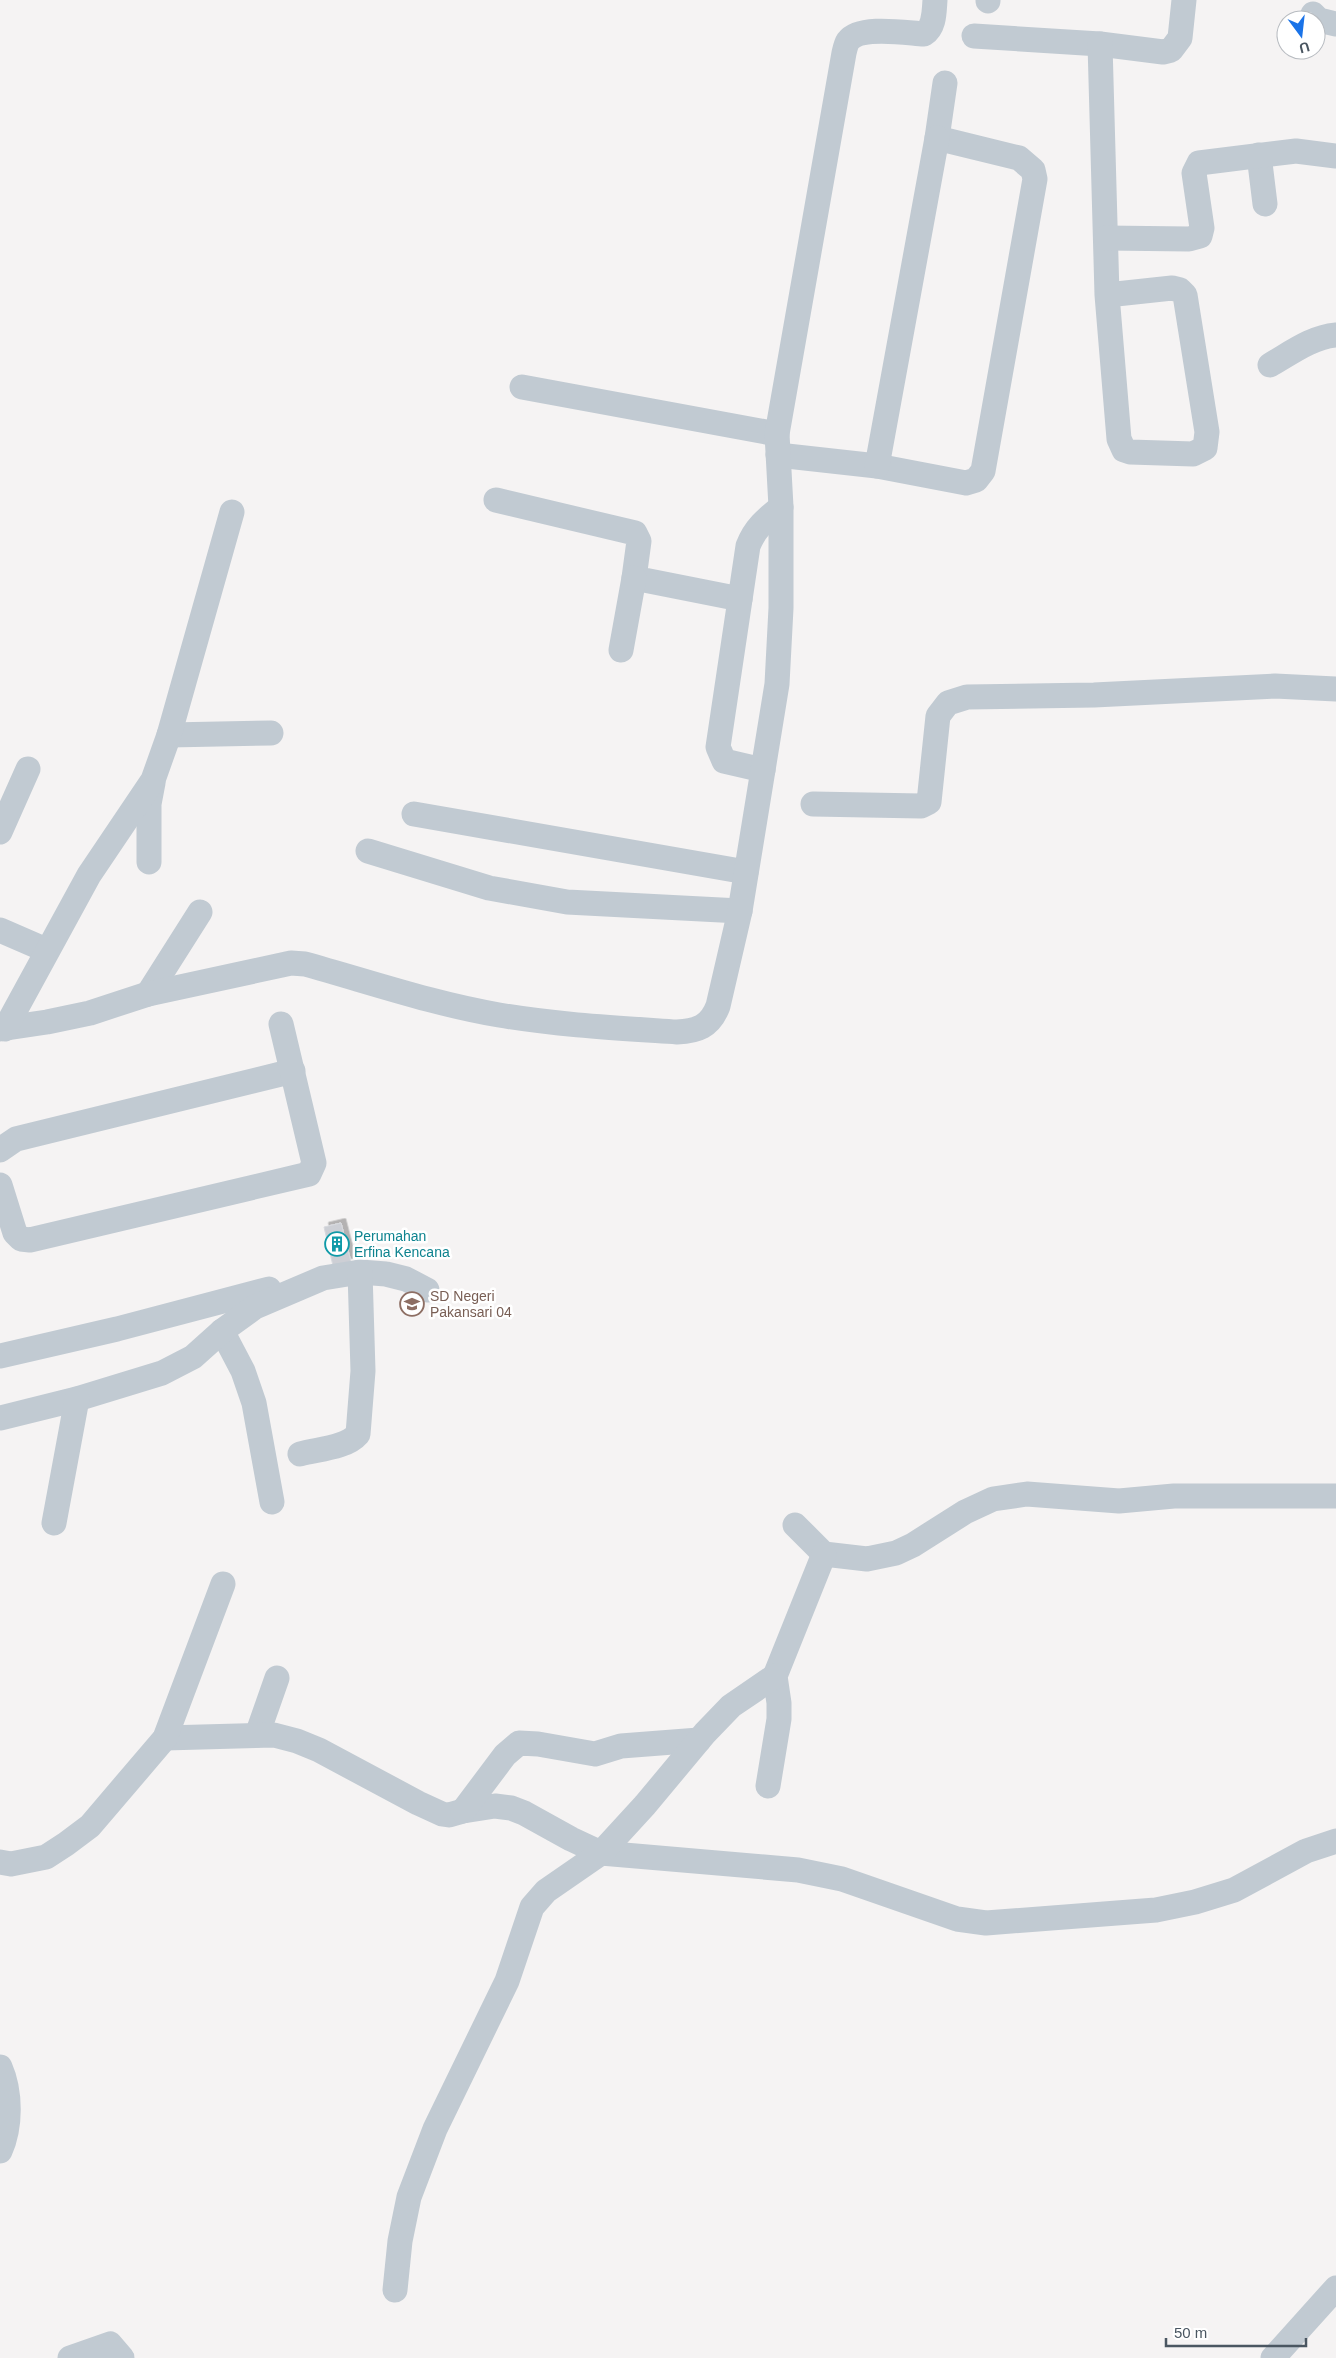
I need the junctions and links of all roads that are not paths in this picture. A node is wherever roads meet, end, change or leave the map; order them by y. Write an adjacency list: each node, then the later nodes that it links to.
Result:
1 (935, 0): 15 (street)
2 (1184, 0): 4 (street)
3 (974, 36): 4 (street)
4 (1100, 44): 10 (street)
5 (945, 83): 6 (street)
6 (937, 138): 16 (street); 16 (street)
7 (1258, 155): 8 (street); 9 (street); 10 (street)
8 (1336, 156)
9 (1265, 204)
10 (1106, 238): 11 (street)
11 (1107, 295): 11 (street)
12 (1336, 335): 13 (street)
13 (1270, 365)
14 (522, 386): 15 (street)
15 (777, 445): 16 (street); 18 (street)
16 (877, 466)
17 (496, 500): 20 (street)
18 (781, 508): 21 (street); 27 (street)
19 (232, 512): 25 (street)
20 (634, 578): 21 (street); 22 (street)
21 (740, 599): 27 (street)
22 (621, 650)
23 (1336, 689): 29 (street)
24 (271, 733): 25 (street)
25 (169, 735): 28 (street)
26 (28, 769): 31 (street)
27 (763, 770): 34 (street)
28 (153, 780): 33 (street); 38 (street)
29 (813, 804)
30 (414, 814): 34 (street)
31 (0, 832)
32 (368, 851): 35 (street)
33 (149, 862)
34 (746, 872): 35 (street)
35 (740, 911): 39 (street)
36 (200, 912): 39 (street)
37 (0, 930): 38 (street)
38 (46, 950): 41 (street)
39 (148, 994): 41 (street)
40 (282, 1024): 42 (street)
41 (3, 1029)
42 (293, 1071): 43 (street); 44 (street)
43 (0, 1150)
44 (1, 1190)
45 (359, 1268): 46 (street); 47 (street); 48 (street); 51 (street)
46 (427, 1290)
47 (222, 1331): 49 (street); 53 (street)
48 (0, 1356)
49 (77, 1399): 50 (street); 54 (street)
50 (0, 1418)
51 (300, 1454)
52 (1336, 1496): 56 (street)
53 (272, 1502)
54 (54, 1523)
55 (795, 1525): 56 (street)
56 (824, 1554): 58 (street)
57 (224, 1584): 61 (street)
58 (775, 1676): 62 (street); 63 (street)
59 (277, 1678): 60 (street)
60 (258, 1735): 61 (street); 64 (street)
61 (165, 1738): 67 (street)
62 (699, 1740): 64 (street); 66 (street)
63 (768, 1786)
64 (463, 1810): 66 (street)
65 (1336, 1841): 66 (street)
66 (601, 1853): 71 (street)
67 (0, 1862)
68 (0, 2067): 69 (street)
69 (0, 2151)
70 (1336, 2288): 74 (street)
71 (395, 2290)
72 (70, 2358): 73 (street)
73 (122, 2358)
74 (1273, 2358)

